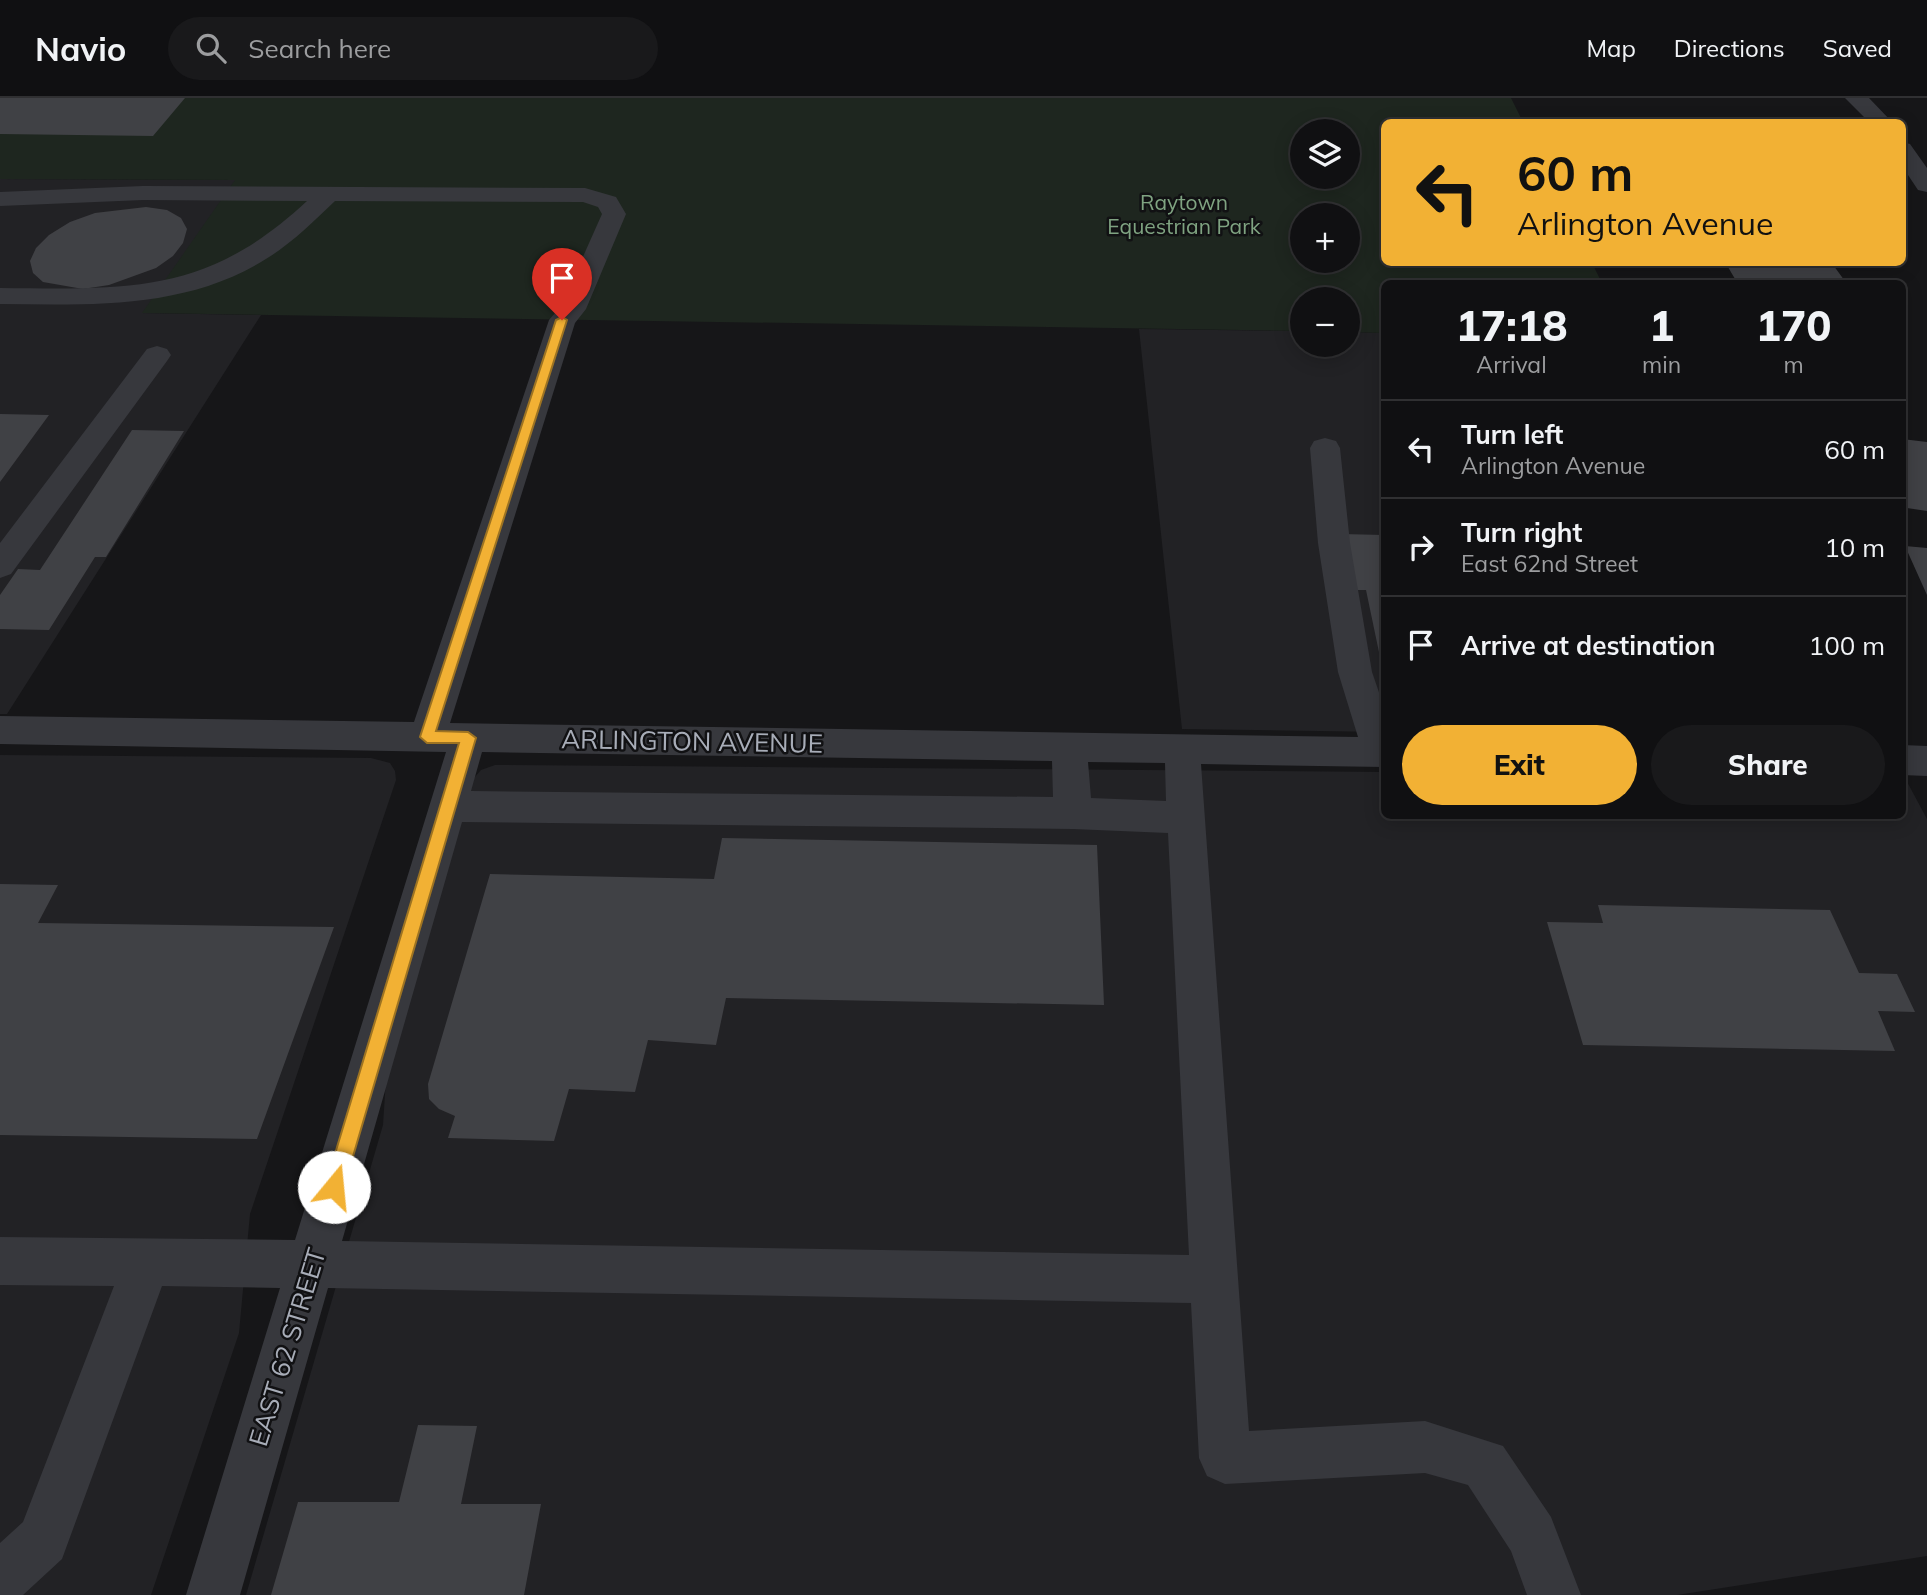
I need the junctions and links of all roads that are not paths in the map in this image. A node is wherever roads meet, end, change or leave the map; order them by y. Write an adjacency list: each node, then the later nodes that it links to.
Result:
1 (1856, 98): 2 (street)
2 (1878, 119)
3 (1906, 155): 4 (street)
4 (1927, 186)
5 (329, 194): 6 (street); 7 (street); 12 (street, EAST 62 STREET)
6 (0, 200)
7 (0, 296)
8 (157, 355): 10 (street)
9 (1325, 448): 13 (street)
10 (0, 566)
11 (0, 730): 12 (street, ARLINGTON AVENUE)
12 (448, 737): 14 (street, ARLINGTON AVENUE); 19 (street, EAST 62 STREET)
13 (1381, 746)
14 (1069, 747): 15 (street, ARLINGTON AVENUE); 20 (street)
15 (1182, 749): 16 (street, ARLINGTON AVENUE); 21 (street)
16 (1381, 752)
17 (1906, 760): 18 (street)
18 (1927, 761)
19 (447, 806): 20 (street); 24 (street, EAST 62 STREET)
20 (1073, 813): 21 (street)
21 (1186, 818): 25 (street)
22 (0, 1261): 23 (street)
23 (147, 1262): 24 (street); 26 (street)
24 (312, 1264): 25 (street); 27 (street, EAST 62 STREET)
25 (1214, 1279): 28 (street)
26 (0, 1579)
27 (213, 1595)
28 (1554, 1595)

